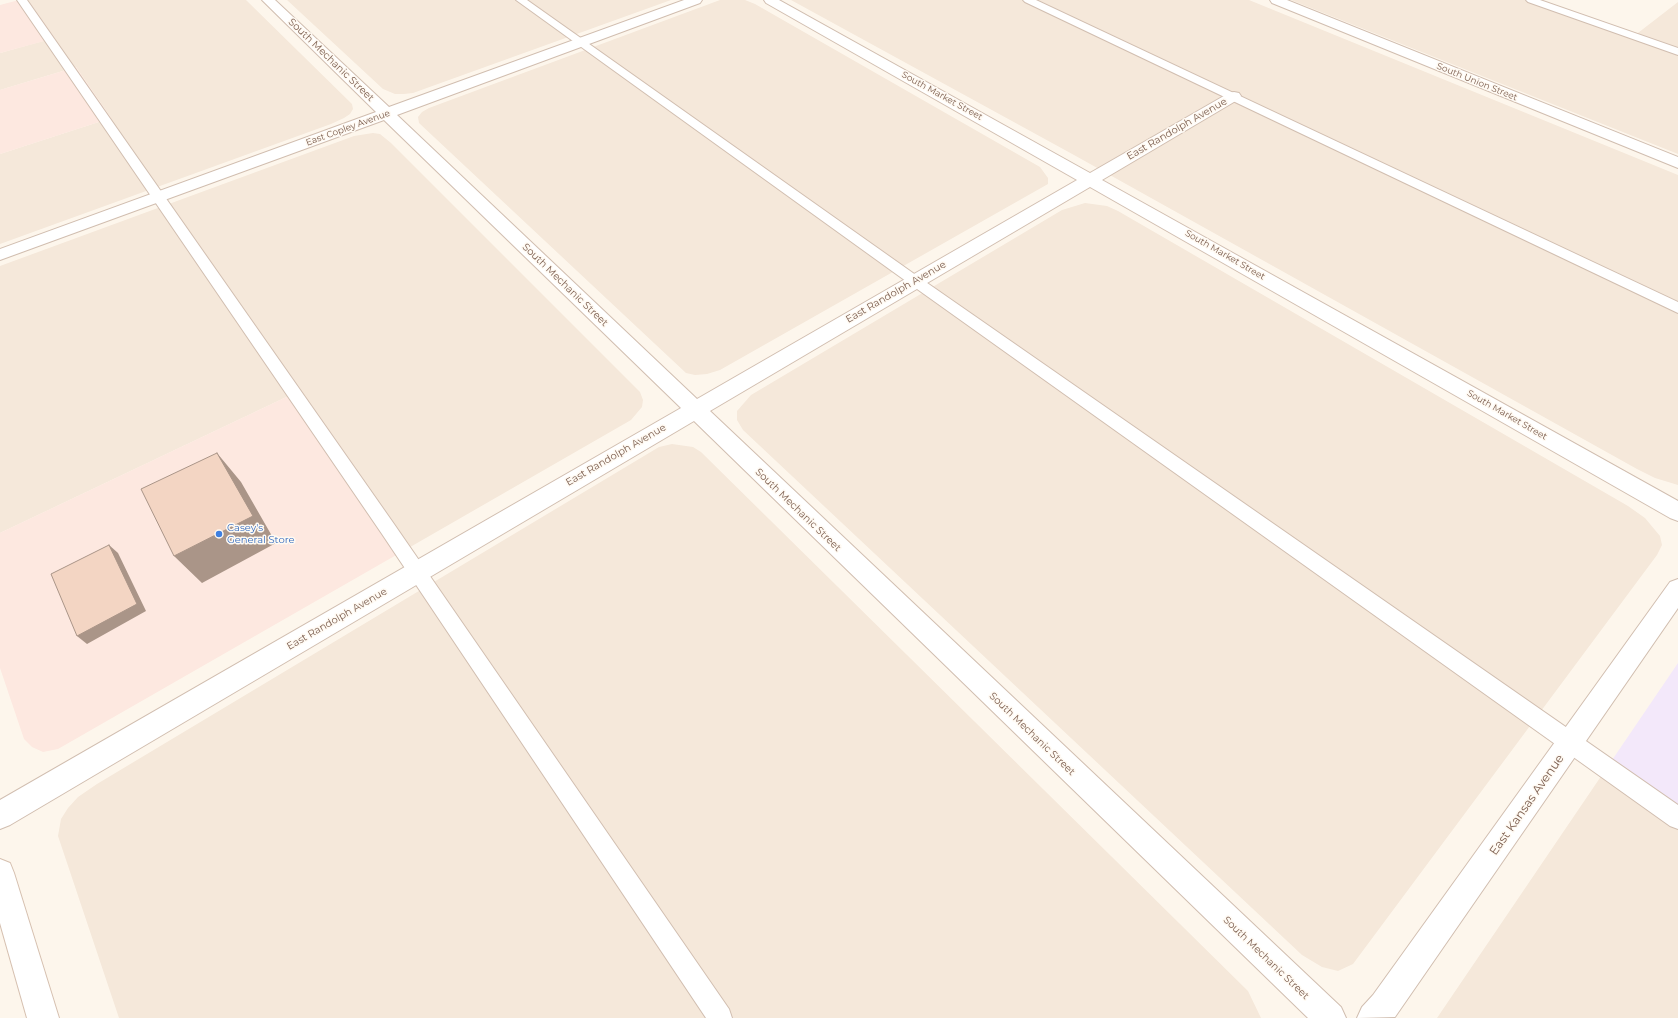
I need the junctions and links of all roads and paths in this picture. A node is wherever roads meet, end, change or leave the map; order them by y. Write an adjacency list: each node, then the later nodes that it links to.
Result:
1 (22, 0): 15 (lane)
2 (268, 0): 12 (street, South Mechanic Street)
3 (522, 0): 9 (lane)
4 (696, 0): 9 (street, East Copley Avenue)
5 (770, 0): 14 (street, South Market Street)
6 (1028, 0): 11 (lane)
7 (1276, 0): 13 (street, South Union Street)
8 (1531, 0): 10 (lane)
9 (581, 42): 12 (street, East Copley Avenue); 17 (lane)
10 (1678, 52)
11 (1234, 96): 14 (street, East Randolph Avenue); 18 (lane)
12 (387, 114): 15 (street, East Copley Avenue); 19 (street, South Mechanic Street)
13 (1678, 163)
14 (1090, 179): 17 (street, East Randolph Avenue); 20 (street, South Market Street)
15 (158, 198): 16 (street, East Copley Avenue); 21 (lane)
16 (0, 256)
17 (915, 281): 19 (street, East Randolph Avenue); 23 (lane)
18 (1678, 308)
19 (694, 409): 21 (street, East Randolph Avenue); 29 (street, South Mechanic Street)
20 (1678, 512)
21 (417, 572): 24 (street, East Randolph Avenue); 28 (lane)
22 (1678, 589): 23 (street, East Kansas Avenue)
23 (1570, 743): 25 (lane); 30 (street, East Kansas Avenue)
24 (0, 815)
25 (1678, 818)
26 (0, 873): 27 (street)
27 (43, 1018)
28 (720, 1018)
29 (1330, 1018)
30 (1373, 1018)

